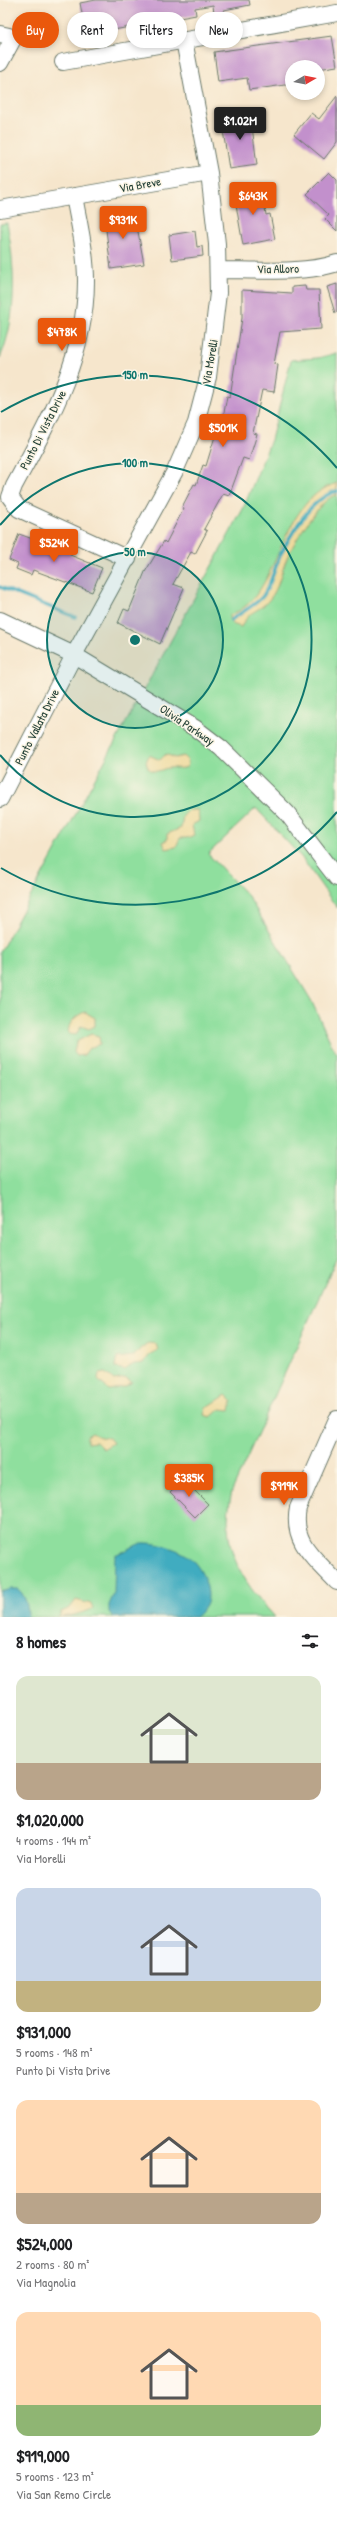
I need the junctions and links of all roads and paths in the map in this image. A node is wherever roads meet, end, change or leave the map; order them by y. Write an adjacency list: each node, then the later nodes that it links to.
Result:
1 (337, 13): 3 (street)
2 (0, 34): 7 (street)
3 (187, 39)
4 (140, 48): 6 (street)
5 (186, 48): 8 (street, Via Morelli)
6 (63, 62)
7 (0, 64)
8 (209, 173): 9 (street, Via Breve); 12 (street, Via Morelli)
9 (74, 196): 10 (street, Via Breve); 13 (street, Punto Di Vista Drive)
10 (0, 209)
11 (337, 263): 12 (street, Via Alloro)
12 (219, 270): 13 (street, Via Morelli)
13 (128, 559): 15 (street, Via Morelli)
14 (0, 620): 15 (street, Olivia Parkway)
15 (74, 655): 16 (street, Punto Vallata Drive); 17 (street, Olivia Parkway)
16 (0, 799)
17 (337, 878)
18 (337, 1419): 19 (street)
19 (337, 1582)

